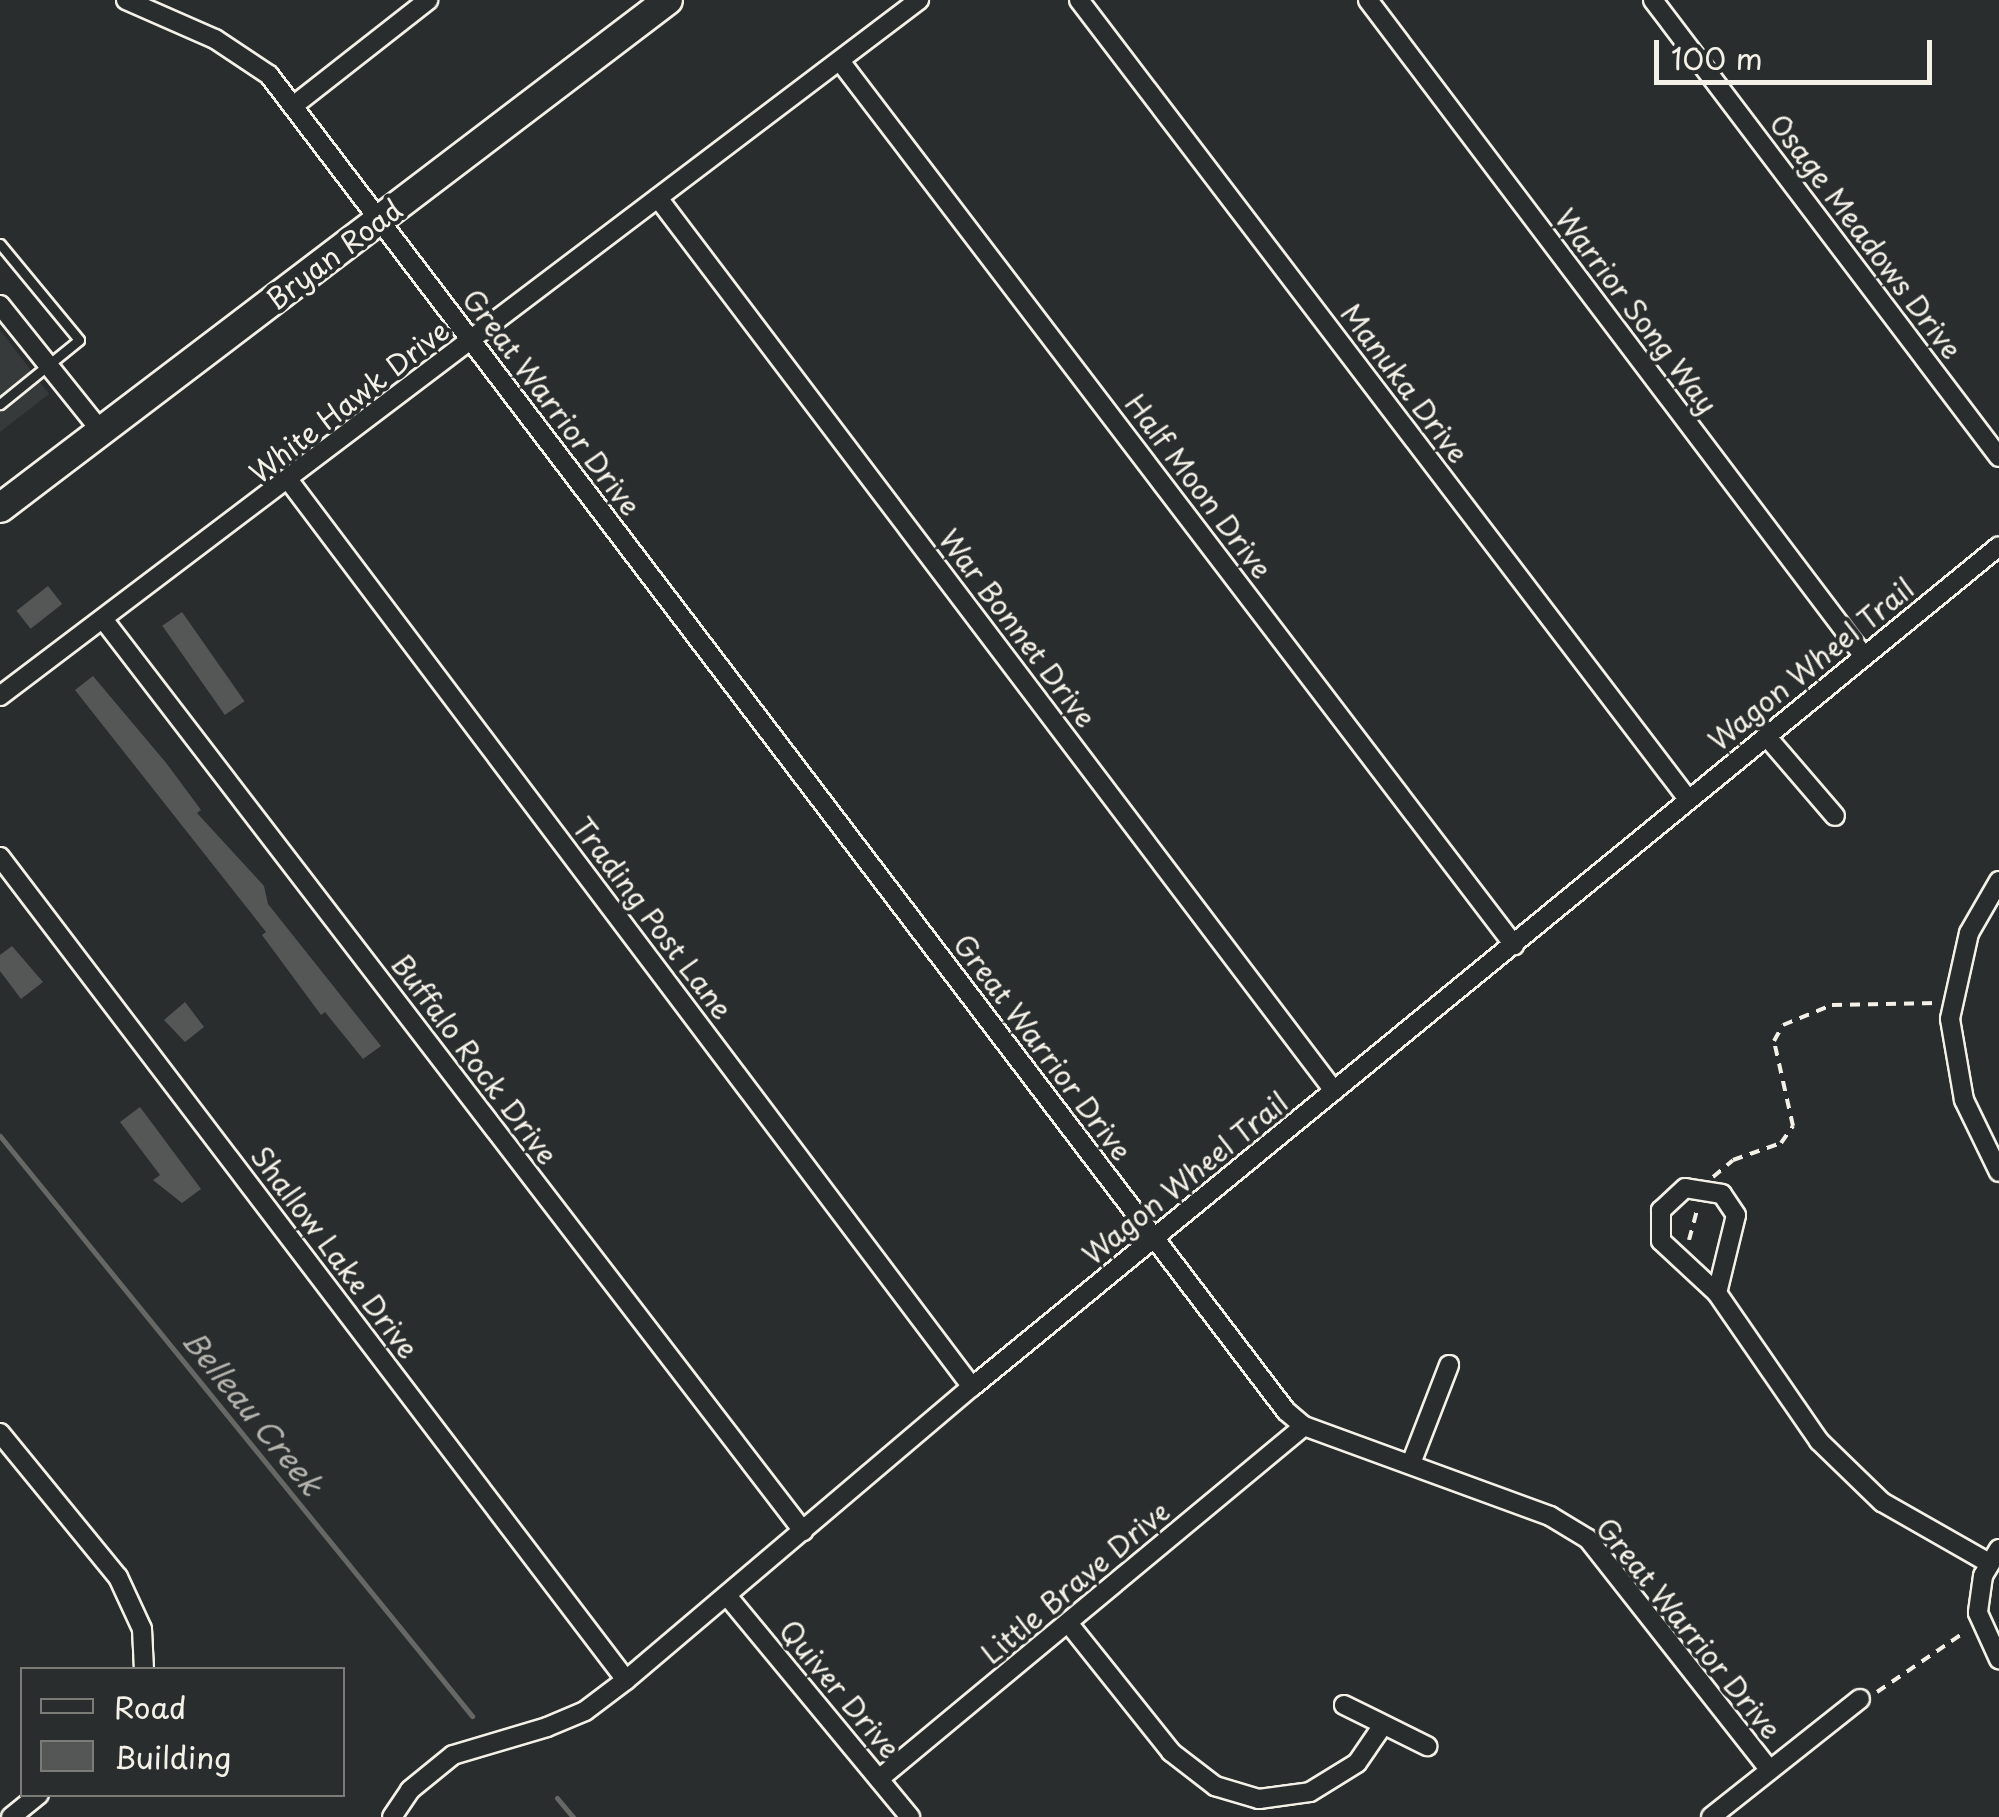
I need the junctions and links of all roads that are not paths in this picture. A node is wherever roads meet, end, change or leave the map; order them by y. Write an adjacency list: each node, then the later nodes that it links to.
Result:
1 (428, 0): 9 (street)
2 (668, 0): 11 (main road, Bryan Road)
3 (919, 0): 8 (street, White Hawk Drive)
4 (1080, 0): 26 (street, Manuka Drive)
5 (1368, 0): 23 (street, Warrior Song Way)
6 (1653, 0): 18 (street, Osage Meadows Drive)
7 (130, 1): 9 (street, Great Warrior Drive)
8 (840, 61): 10 (street, White Hawk Drive); 30 (street, Half Moon Drive)
9 (294, 106): 11 (street, Great Warrior Drive)
10 (658, 198): 14 (street, White Hawk Drive); 31 (street, War Bonnet Drive)
11 (379, 220): 14 (street, Great Warrior Drive); 17 (main road, Bryan Road)
12 (0, 244): 15 (lane)
13 (4, 317): 15 (street)
14 (471, 342): 19 (street, White Hawk Drive); 33 (street, Great Warrior Drive)
15 (49, 365): 16 (lane); 17 (street)
16 (0, 404)
17 (100, 431): 20 (main road, Bryan Road)
18 (1999, 457)
19 (290, 482): 22 (street, White Hawk Drive); 36 (street, Trading Post Lane)
20 (0, 508)
21 (1999, 546): 23 (street, Wagon Wheel Trail)
22 (103, 620): 24 (street, White Hawk Drive); 40 (street, Buffalo Rock Drive)
23 (1863, 655): 25 (street, Wagon Wheel Trail)
24 (0, 696)
25 (1768, 737): 26 (street, Wagon Wheel Trail); 27 (street)
26 (1688, 800): 30 (street, Wagon Wheel Trail)
27 (1835, 816)
28 (0, 857): 46 (street, Shallow Lake Drive)
29 (1999, 881): 32 (street)
30 (1514, 945): 31 (street, Wagon Wheel Trail)
31 (1334, 1091): 33 (street, Wagon Wheel Trail)
32 (1999, 1172)
33 (1155, 1239): 36 (street, Wagon Wheel Trail); 37 (street, Great Warrior Drive)
34 (1717, 1294): 34 (street); 41 (street)
35 (1450, 1365): 39 (street)
36 (972, 1387): 40 (street, Wagon Wheel Trail)
37 (1304, 1426): 39 (street, Great Warrior Drive); 43 (street, Little Brave Drive)
38 (0, 1433): 45 (street)
39 (1412, 1461): 51 (street, Great Warrior Drive)
40 (803, 1531): 42 (street, Wagon Wheel Trail)
41 (1994, 1556): 44 (street)
42 (728, 1598): 46 (street, Wagon Wheel Trail); 52 (street, Quiver Drive)
43 (1070, 1624): 49 (street); 52 (street, Little Brave Drive)
44 (1999, 1659)
45 (144, 1667)
46 (626, 1680): 55 (street, Wagon Wheel Trail)
47 (1860, 1699): 51 (street)
48 (1344, 1705): 49 (street)
49 (1384, 1725): 50 (street)
50 (1426, 1746)
51 (1769, 1769): 57 (street)
52 (879, 1779): 56 (street, Quiver Drive)
53 (35, 1797): 54 (street)
54 (11, 1817)
55 (392, 1817)
56 (910, 1817)
57 (1711, 1817)

